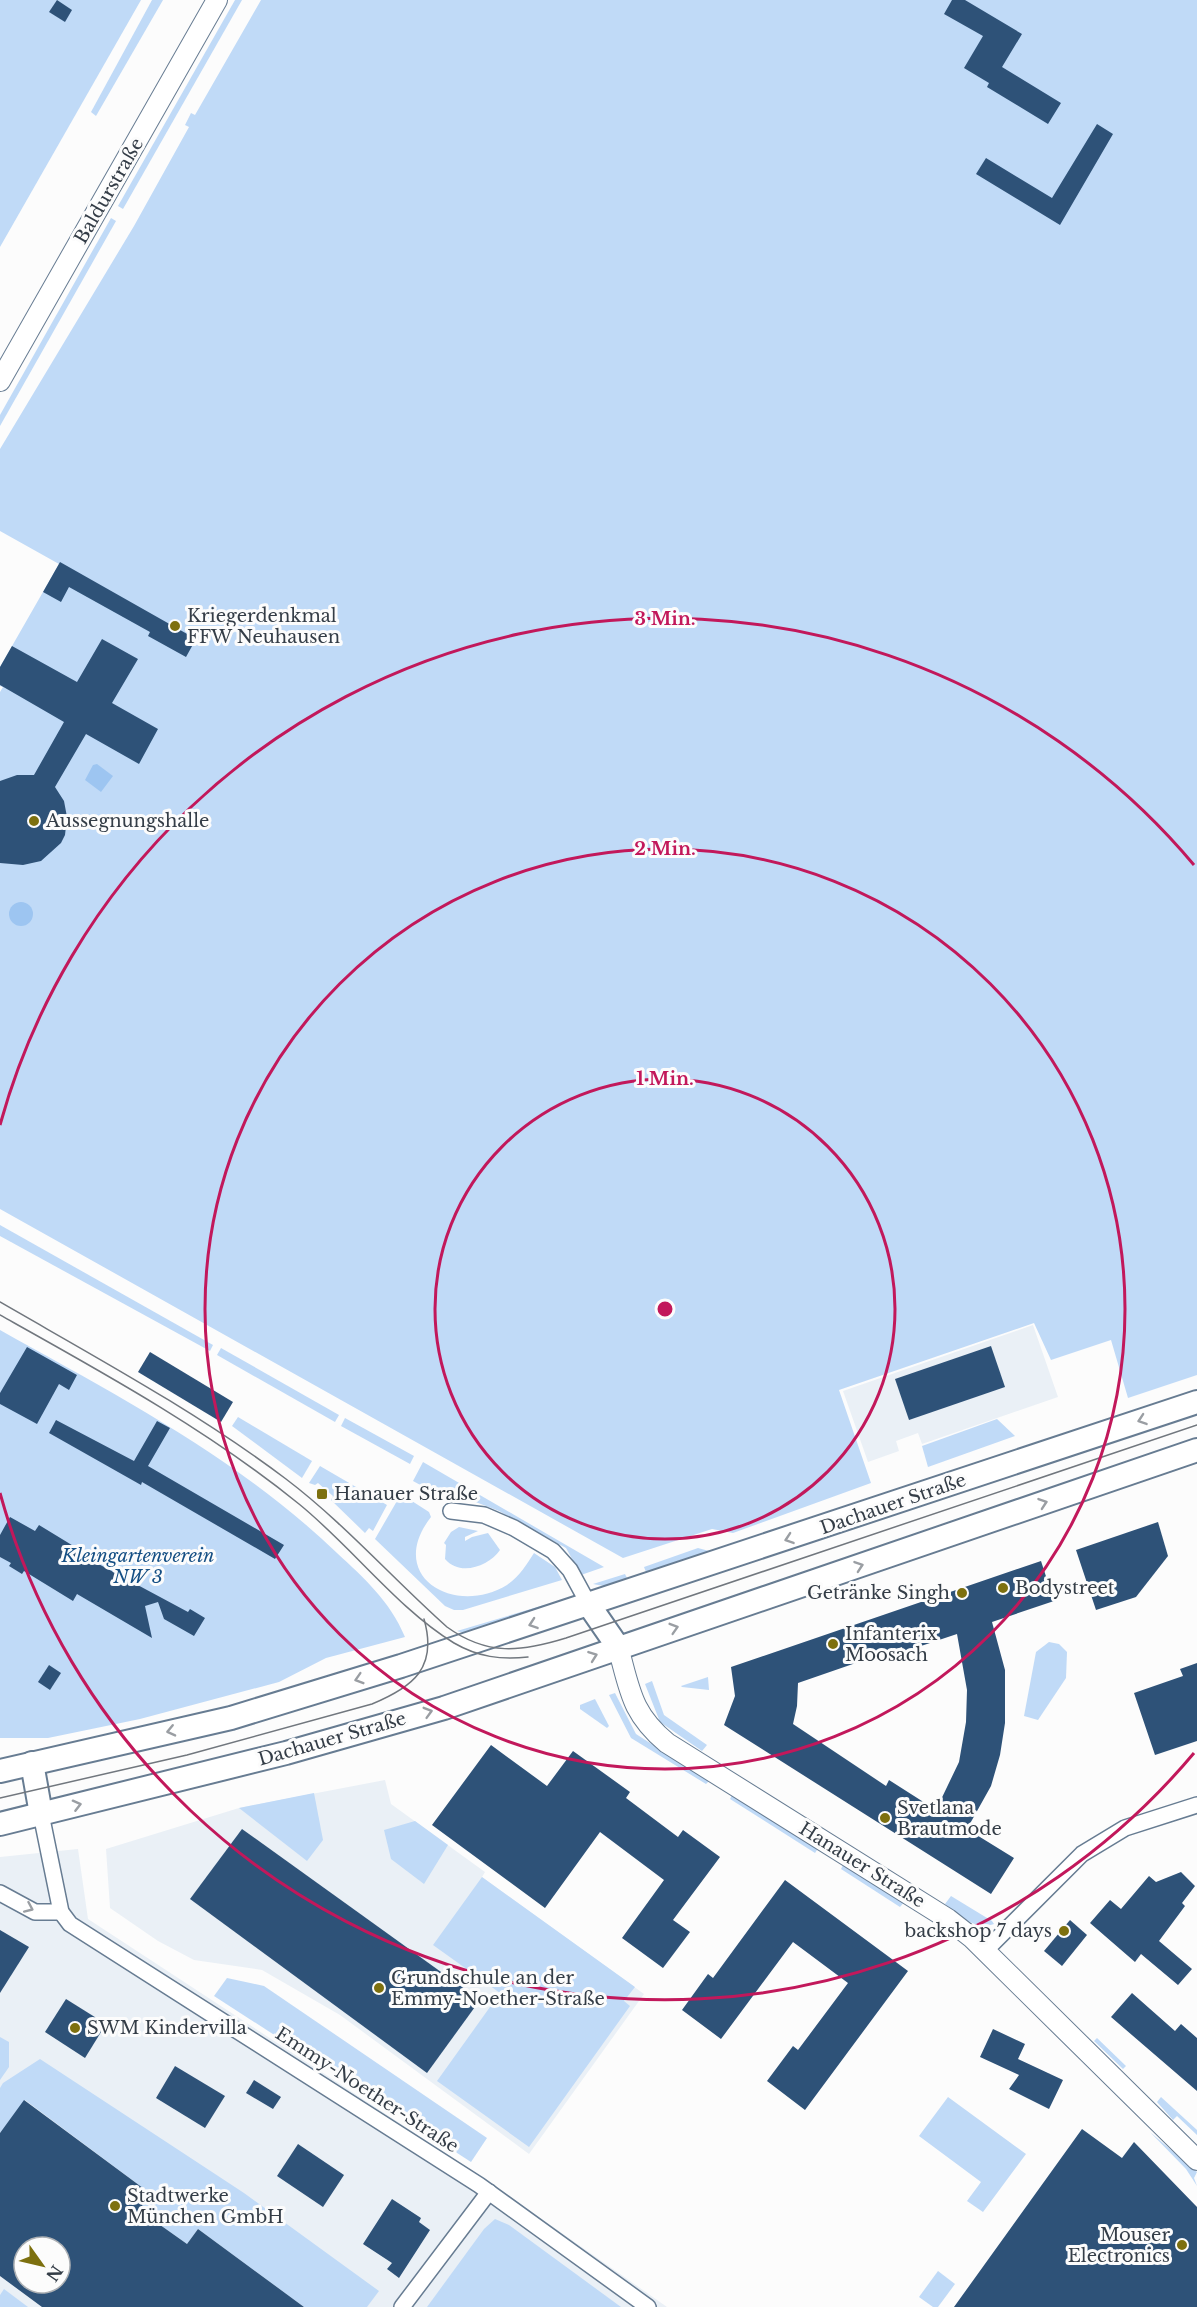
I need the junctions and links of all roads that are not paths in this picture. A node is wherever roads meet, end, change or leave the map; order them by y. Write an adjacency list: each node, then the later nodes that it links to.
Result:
1 (217, 0): 2 (street, Baldurstraße)
2 (0, 381)
3 (1197, 1402): 6 (main road, Dachauer Straße, one-way to 6)
4 (1197, 1450): 7 (main road, Dachauer Straße, one-way to 4)
5 (451, 1511): 6 (street)
6 (589, 1605): 7 (main road); 8 (main road, Dachauer Straße, one-way to 8)
7 (618, 1647): 11 (main road, Dachauer Straße, one-way to 7); 15 (street, Hanauer Straße)
8 (32, 1763): 9 (main road, Dachauer Straße); 11 (main road)
9 (0, 1771)
10 (1197, 1805): 15 (street)
11 (41, 1814): 12 (main road, Dachauer Straße); 14 (street)
12 (0, 1824)
13 (0, 1893): 14 (street, one-way to 14)
14 (61, 1912): 17 (street, Emmy-Noether-Straße)
15 (985, 1951): 16 (street, Hanauer Straße)
16 (1197, 2160)
17 (489, 2192): 18 (street); 19 (street, Emmy-Noether-Straße)
18 (402, 2307)
19 (648, 2307)

